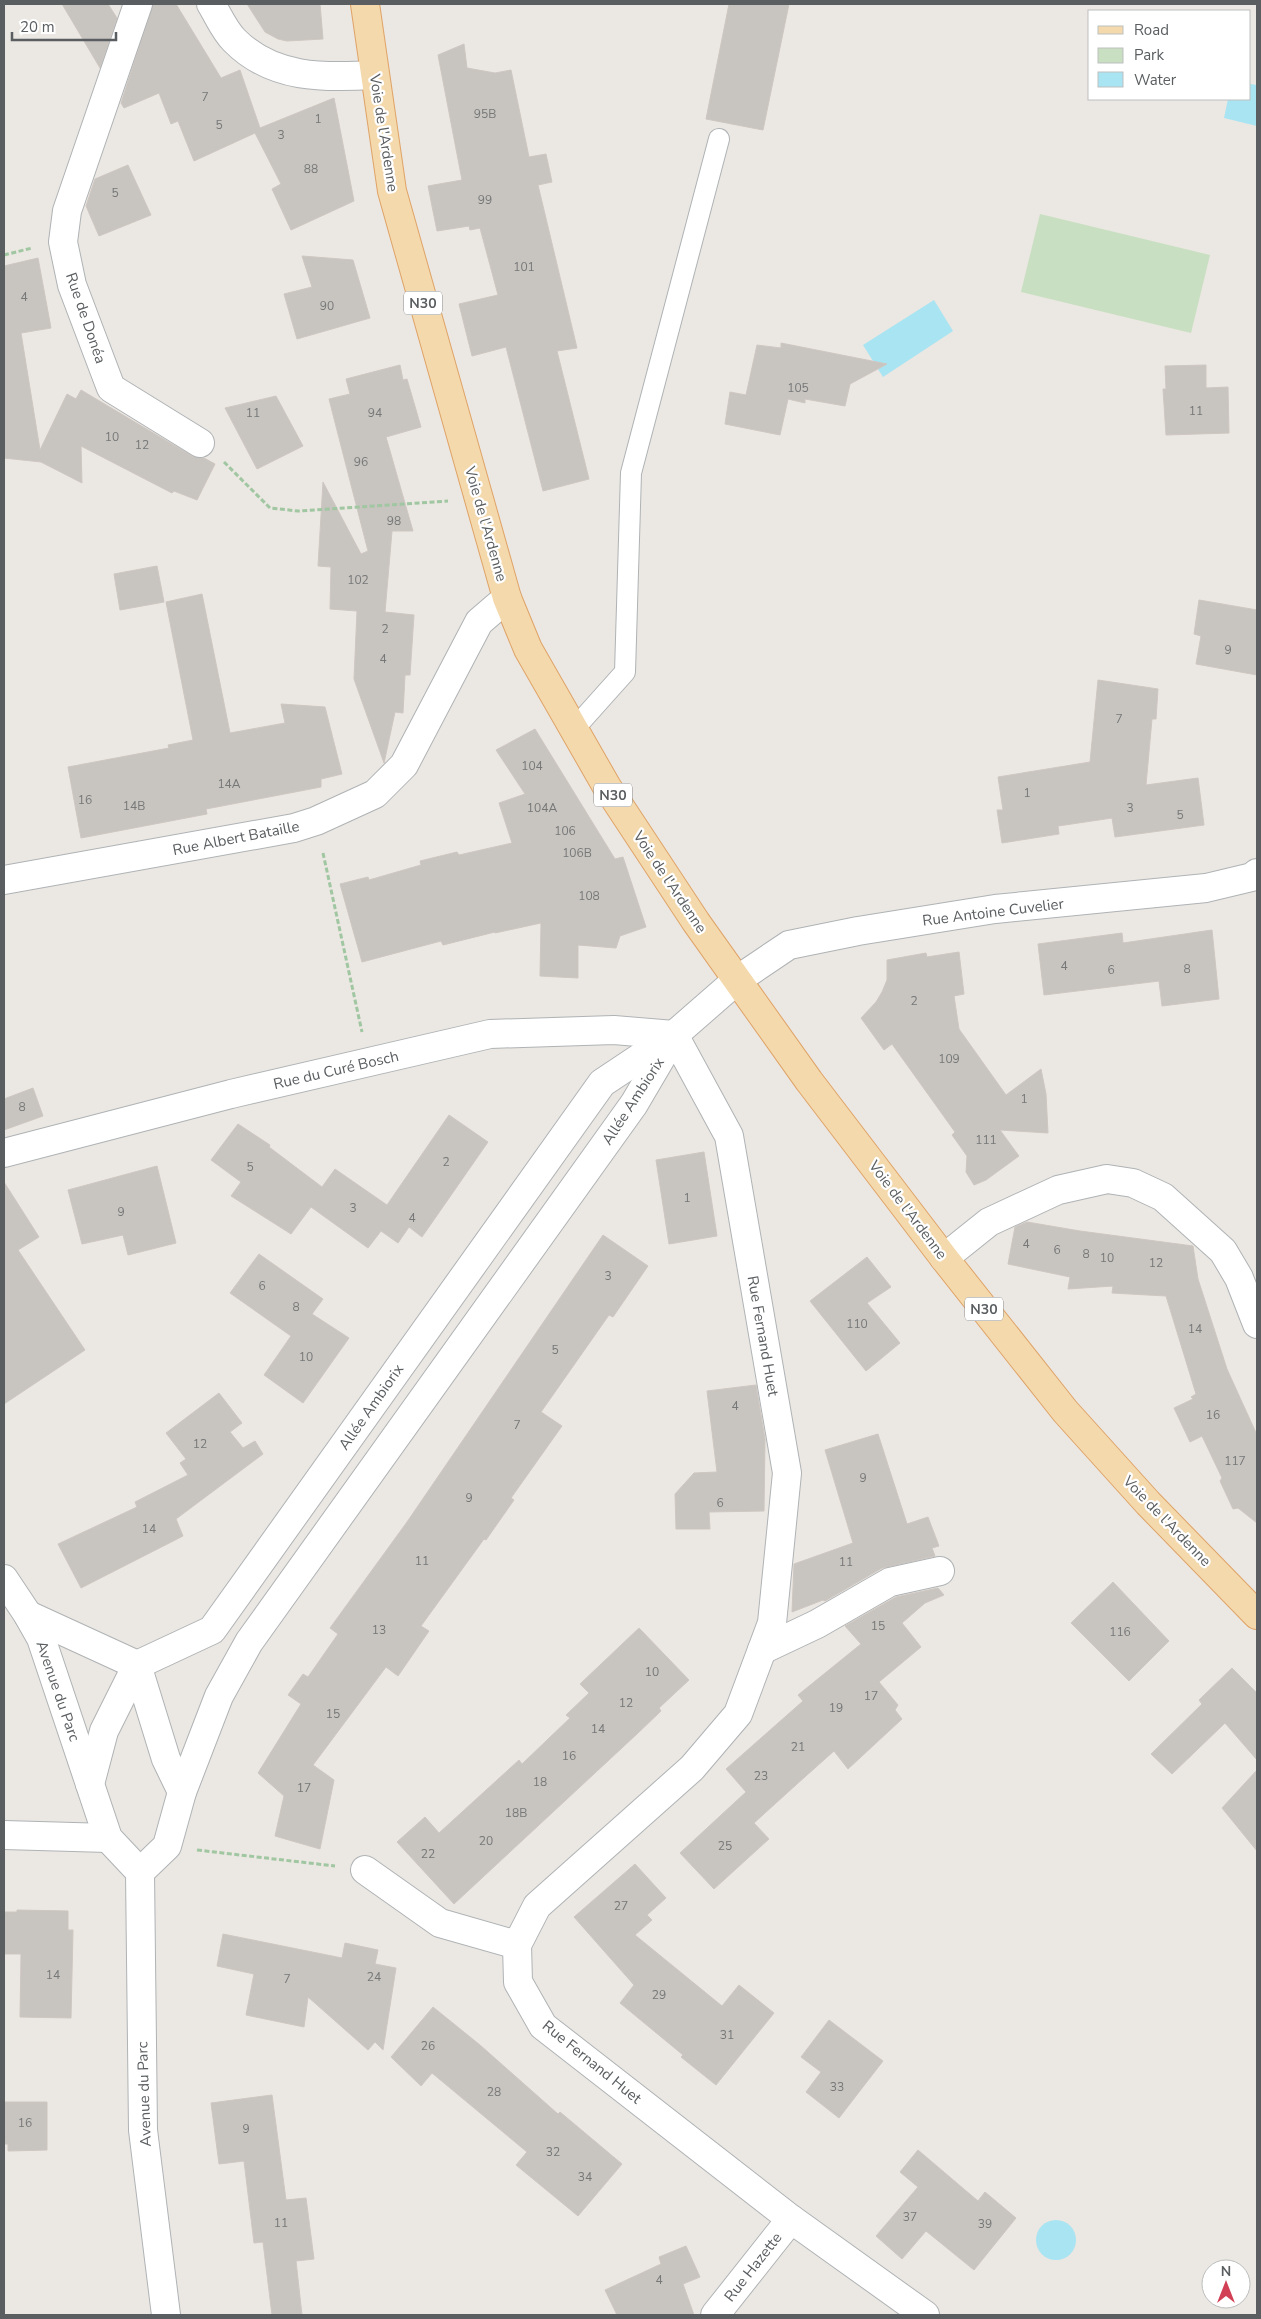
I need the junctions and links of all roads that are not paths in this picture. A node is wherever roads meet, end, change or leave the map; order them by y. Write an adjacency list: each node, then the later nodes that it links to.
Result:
1 (138, 4): 6 (street, Rue de Donéa)
2 (211, 4): 4 (street)
3 (365, 4): 4 (main road, Voie de l'Ardenne / N30)
4 (374, 75): 7 (main road, Voie de l'Ardenne / N30)
5 (718, 139): 8 (lane)
6 (200, 443)
7 (507, 598): 8 (main road, Voie de l'Ardenne / N30); 10 (street, Rue Albert Bataille)
8 (574, 729): 11 (main road, Voie de l'Ardenne / N30)
9 (1257, 873): 11 (street, Rue Antoine Cuvelier)
10 (4, 880)
11 (737, 980): 12 (street, Allée Ambiorix); 14 (main road, Voie de l'Ardenne / N30)
12 (674, 1035): 13 (street, Rue du Curé Bosch); 20 (street, Rue Fernand Huet); 21 (street, Allée Ambiorix); 23 (street, Allée Ambiorix)
13 (4, 1154)
14 (944, 1258): 15 (street); 19 (main road, Voie de l'Ardenne / N30)
15 (1257, 1324)
16 (940, 1571): 20 (street)
17 (4, 1579): 18 (street, Avenue du Parc)
18 (28, 1615): 21 (street, Avenue du Parc); 22 (street, Avenue du Parc)
19 (1257, 1615)
20 (762, 1650): 28 (street, Rue Fernand Huet)
21 (137, 1665): 22 (street); 23 (street)
22 (90, 1784): 25 (street, Avenue du Parc)
23 (182, 1792): 27 (street)
24 (4, 1835): 25 (street)
25 (108, 1838): 27 (street, Avenue du Parc)
26 (365, 1870): 28 (street)
27 (140, 1872): 30 (street, Avenue du Parc)
28 (517, 1945): 29 (street, Rue Fernand Huet)
29 (791, 2220): 31 (street, Rue Hazette); 32 (street, Rue Fernand Huet)
30 (166, 2315)
31 (715, 2315)
32 (925, 2315)

